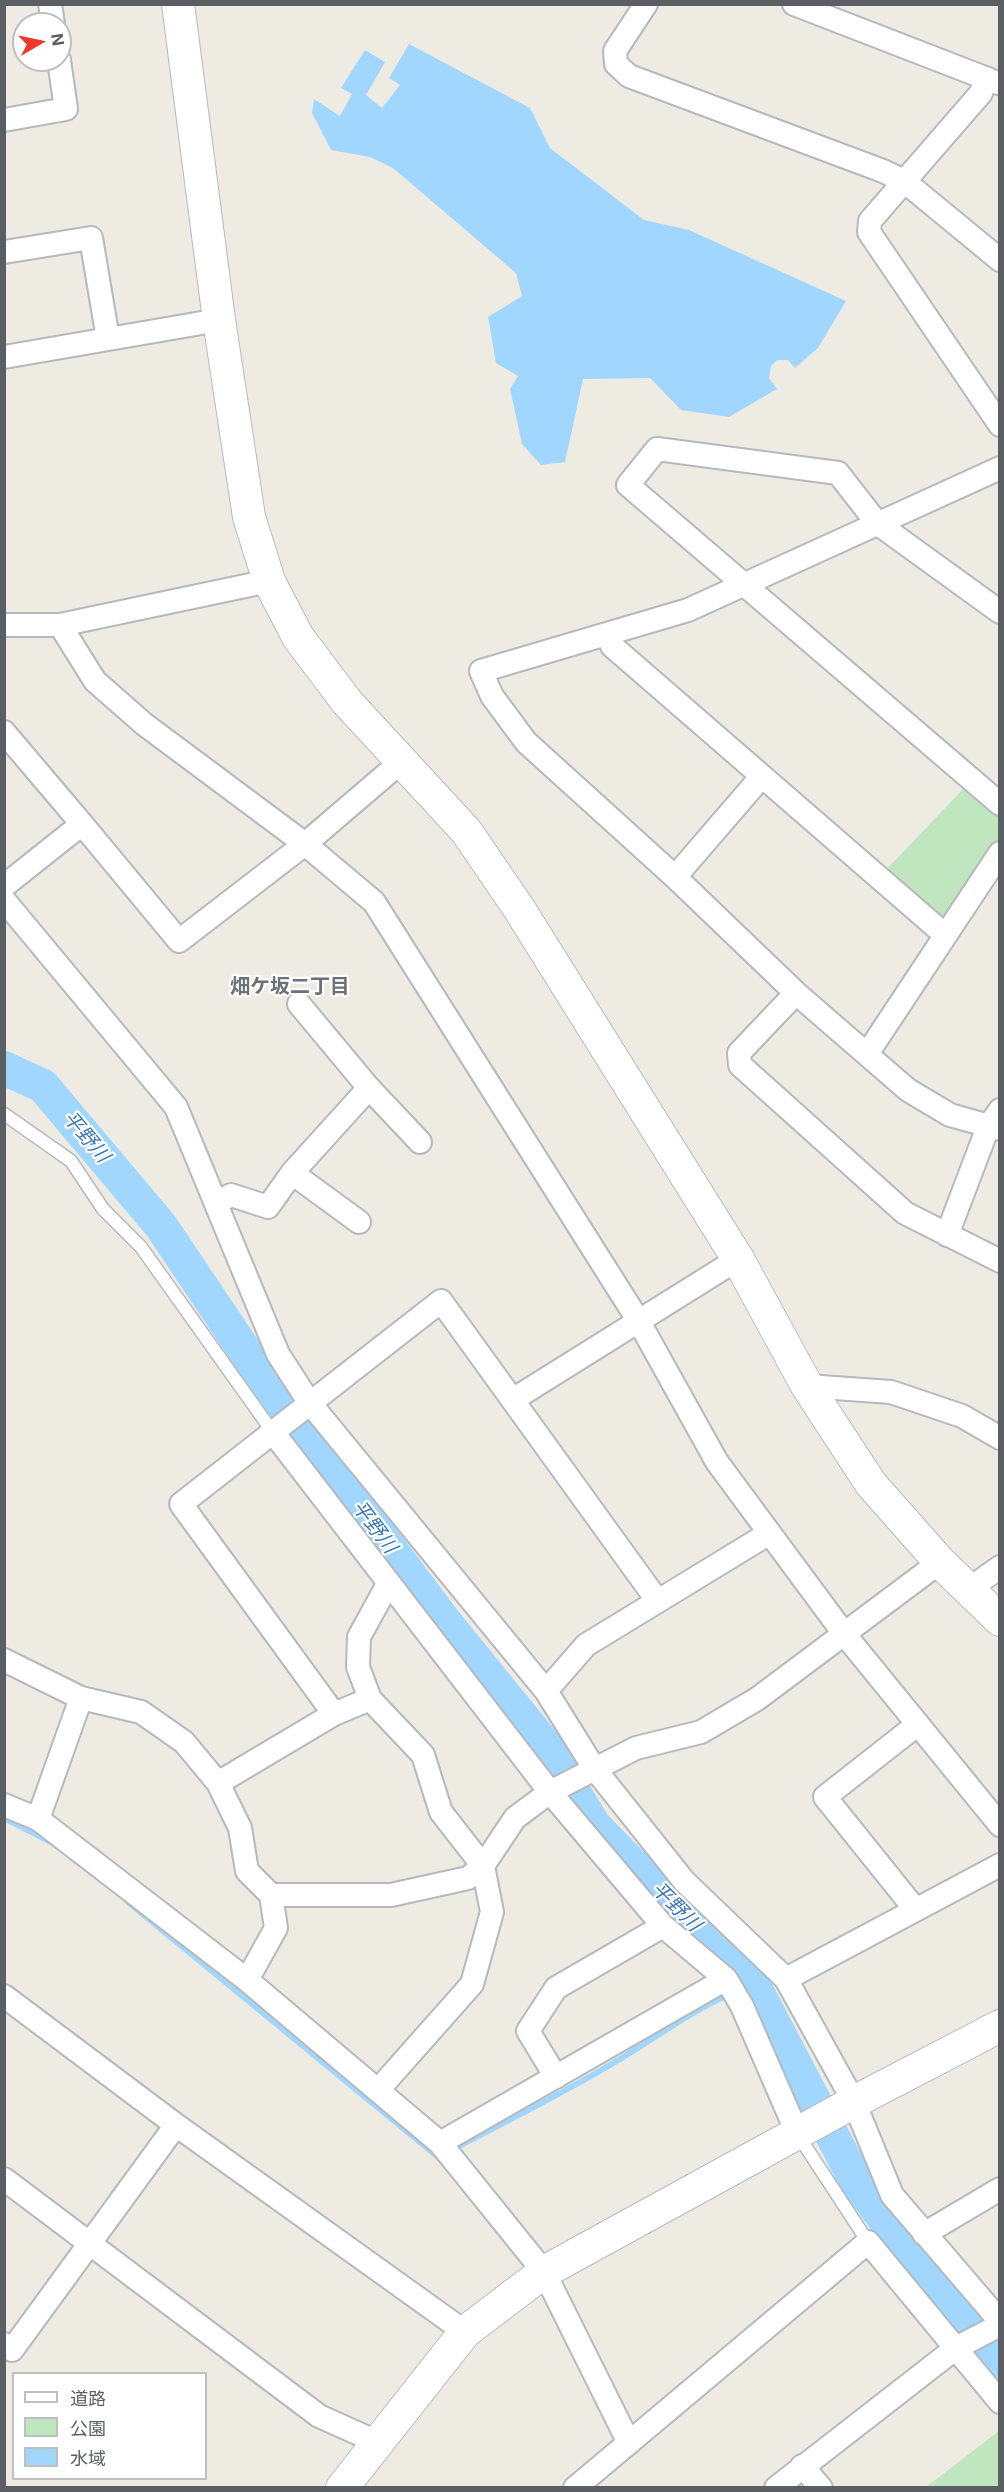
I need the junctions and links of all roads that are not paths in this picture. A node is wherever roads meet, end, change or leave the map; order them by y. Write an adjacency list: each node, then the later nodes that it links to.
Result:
1 (178, 4): 10 (street)
2 (646, 4): 7 (street)
3 (794, 4): 5 (street)
4 (61, 72): 6 (street)
5 (992, 81): 7 (street)
6 (4, 120)
7 (903, 181): 9 (street); 13 (street)
8 (4, 252): 11 (street)
9 (999, 260)
10 (219, 320): 11 (street); 16 (street)
11 (108, 339): 12 (street)
12 (4, 357)
13 (999, 425)
14 (999, 468): 15 (street)
15 (877, 523): 17 (street); 17 (street); 18 (street)
16 (269, 581): 20 (street); 23 (street)
17 (742, 586): 21 (street); 25 (street)
18 (999, 612)
19 (4, 625): 20 (street)
20 (60, 625): 27 (street)
21 (608, 635): 24 (street); 29 (street)
22 (4, 732): 26 (street)
23 (402, 761): 27 (street); 44 (street)
24 (762, 776): 29 (street); 32 (street)
25 (999, 804)
26 (81, 824): 27 (street); 30 (street)
27 (305, 844): 46 (street)
28 (999, 853): 32 (street)
29 (675, 877): 33 (street)
30 (4, 886)
31 (4, 900): 41 (street)
32 (944, 934): 35 (street)
33 (796, 993): 35 (street); 43 (street)
34 (299, 1004): 36 (street)
35 (867, 1054): 38 (street)
36 (369, 1088): 39 (street); 40 (street)
37 (4, 1114): 50 (lane)
38 (996, 1122): 43 (street)
39 (420, 1142)
40 (292, 1173): 41 (street); 42 (street)
41 (216, 1203): 49 (street)
42 (358, 1222)
43 (947, 1235): 45 (street)
44 (738, 1259): 46 (street); 47 (street)
45 (999, 1261)
46 (638, 1320): 48 (street); 52 (street)
47 (807, 1386): 51 (street); 53 (street)
48 (514, 1399): 49 (street); 57 (street)
49 (309, 1402): 50 (street); 61 (street)
50 (272, 1431): 55 (street); 64 (street)
51 (999, 1438)
52 (768, 1534): 57 (street); 59 (street)
53 (940, 1562): 56 (street); 59 (street)
54 (999, 1567): 56 (street)
55 (388, 1584): 63 (street); 68 (street)
56 (969, 1589): 58 (street)
57 (657, 1600): 61 (street)
58 (999, 1620)
59 (845, 1635): 65 (street); 66 (street)
60 (4, 1660): 62 (street)
61 (546, 1691): 66 (street)
62 (81, 1698): 67 (street); 70 (street)
63 (370, 1699): 64 (street); 73 (street)
64 (334, 1714): 67 (street)
65 (918, 1724): 71 (street); 75 (street)
66 (594, 1768): 68 (street); 77 (street)
67 (218, 1783): 74 (street)
68 (550, 1792): 73 (street); 76 (street)
69 (4, 1805): 70 (street)
70 (38, 1819): 79 (street)
71 (999, 1825)
72 (999, 1865): 75 (street)
73 (483, 1866): 74 (street); 83 (street)
74 (271, 1895): 79 (street)
75 (915, 1909): 77 (street)
76 (663, 1926): 78 (street); 82 (street)
77 (786, 1978): 84 (street)
78 (726, 1979): 82 (street); 86 (street)
79 (247, 1980): 83 (street)
80 (4, 1996): 85 (street)
81 (999, 2026): 84 (street)
82 (556, 2077): 87 (street)
83 (379, 2089): 87 (street)
84 (850, 2105): 86 (street); 90 (street)
85 (176, 2125): 91 (street); 95 (street)
86 (802, 2133): 92 (lane); 93 (street)
87 (440, 2143): 93 (street)
88 (4, 2179): 91 (street)
89 (999, 2189): 90 (street)
90 (924, 2234): 94 (street)
91 (89, 2242): 96 (street); 99 (street)
92 (867, 2242): 97 (street); 100 (street)
93 (544, 2272): 95 (street); 100 (street)
94 (999, 2323): 97 (street)
95 (465, 2332): 99 (street)
96 (4, 2344)
97 (956, 2348): 98 (street); 101 (street)
98 (999, 2402)
99 (377, 2442): 102 (street)
100 (628, 2443): 103 (street)
101 (802, 2466): 104 (street); 105 (street)
102 (342, 2487)
103 (575, 2487)
104 (776, 2487)
105 (821, 2487)

